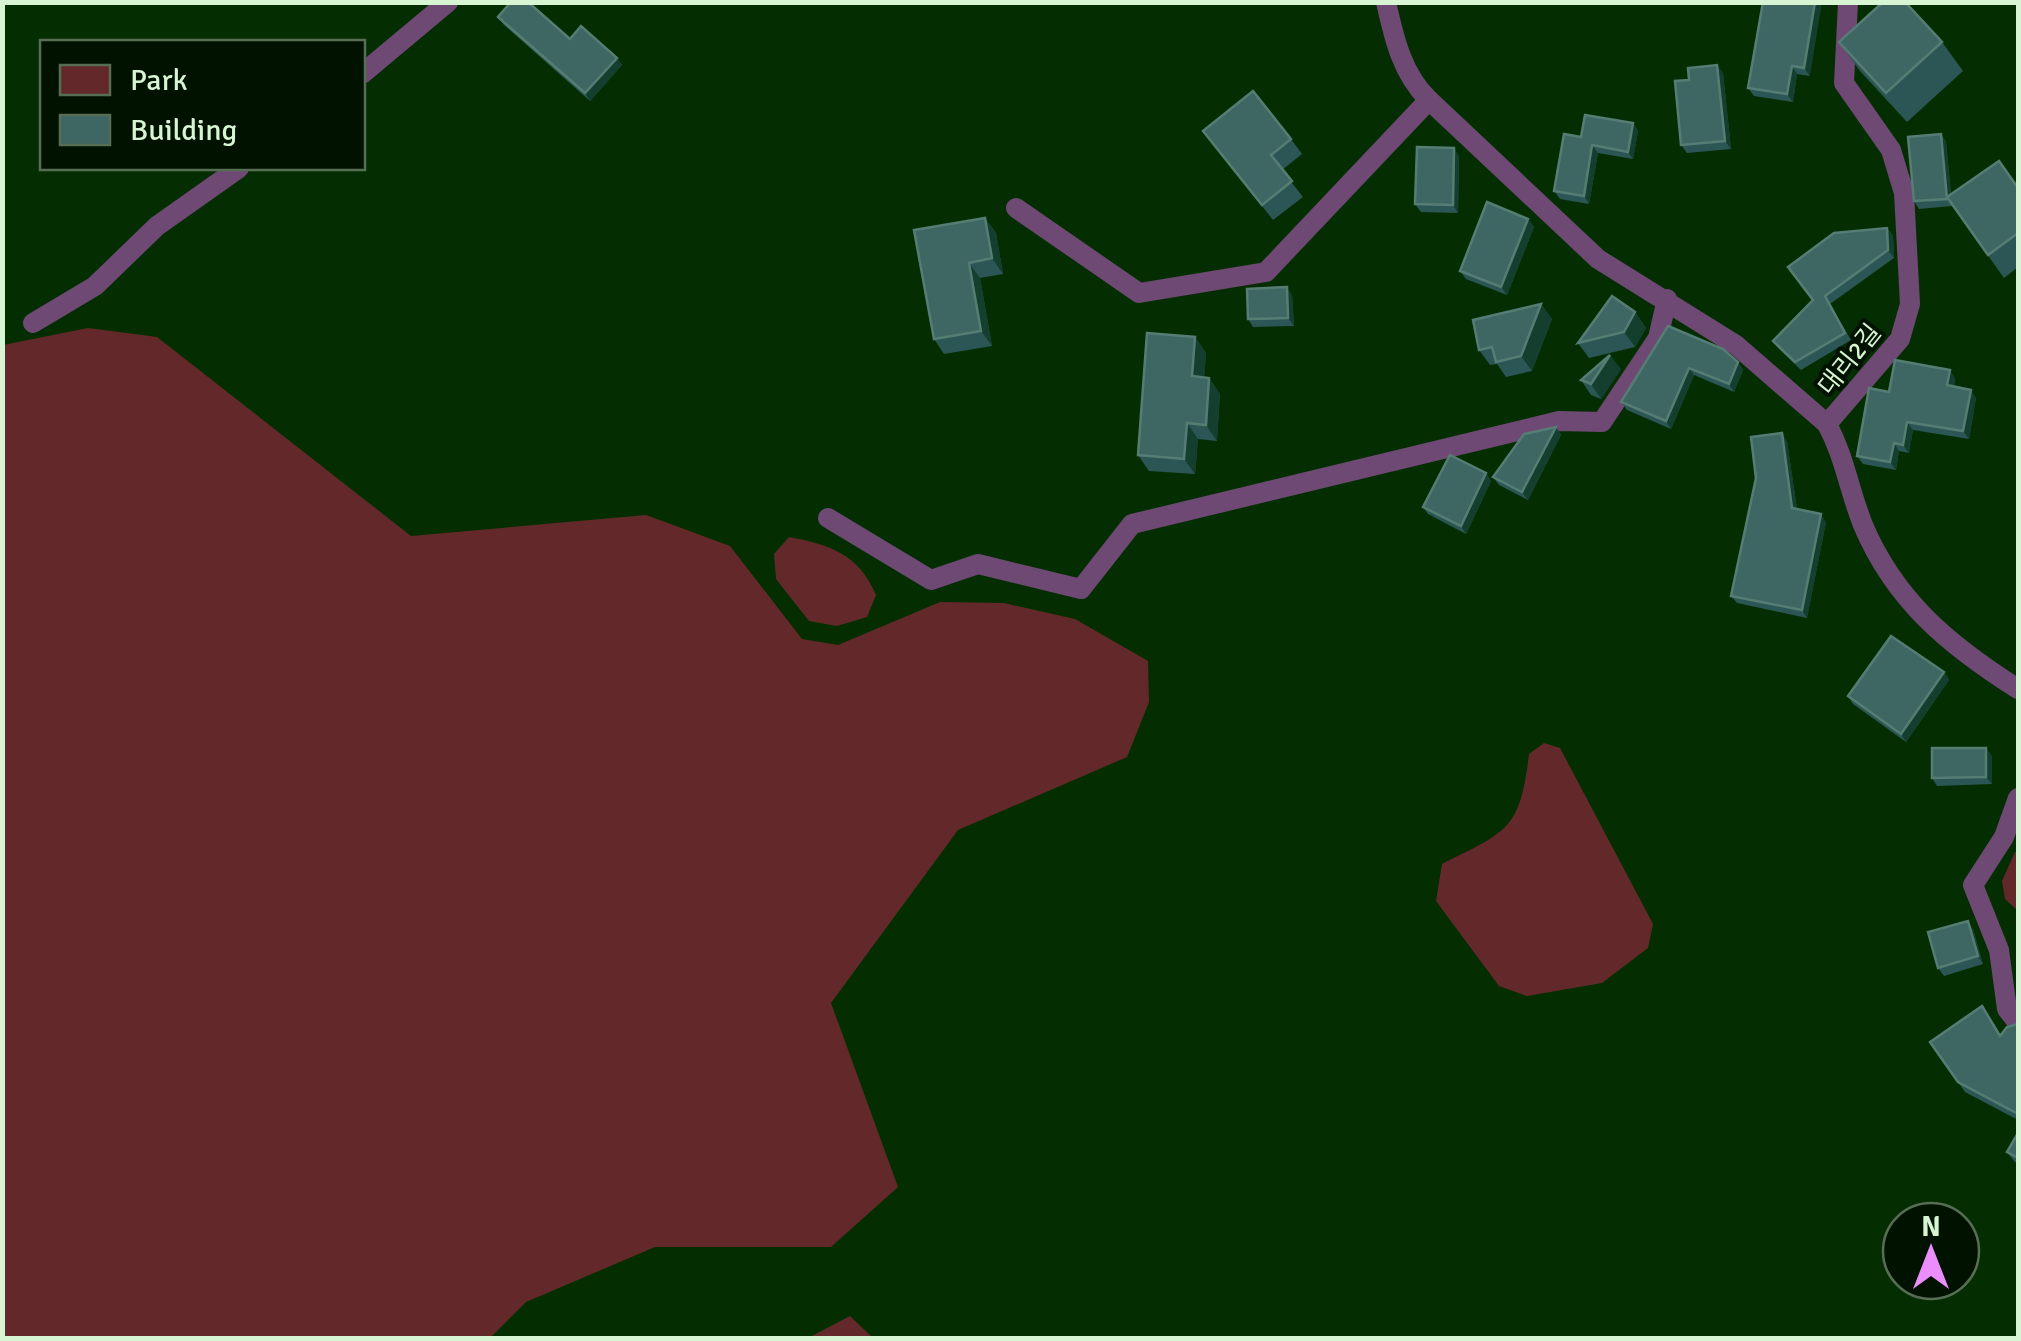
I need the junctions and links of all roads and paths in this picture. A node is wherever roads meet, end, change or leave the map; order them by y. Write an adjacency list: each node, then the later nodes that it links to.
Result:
1 (448, 2): 4 (lane)
2 (1386, 2): 5 (lane)
3 (1848, 2): 10 (lane, 대리2길)
4 (365, 71)
5 (1428, 100): 7 (lane); 8 (lane)
6 (236, 170): 9 (lane)
7 (1016, 208)
8 (1667, 299): 10 (lane); 11 (lane)
9 (33, 323)
10 (1827, 424): 12 (lane, 대리2길)
11 (828, 518)
12 (2018, 689)
13 (2018, 798): 14 (lane)
14 (2018, 1023)

